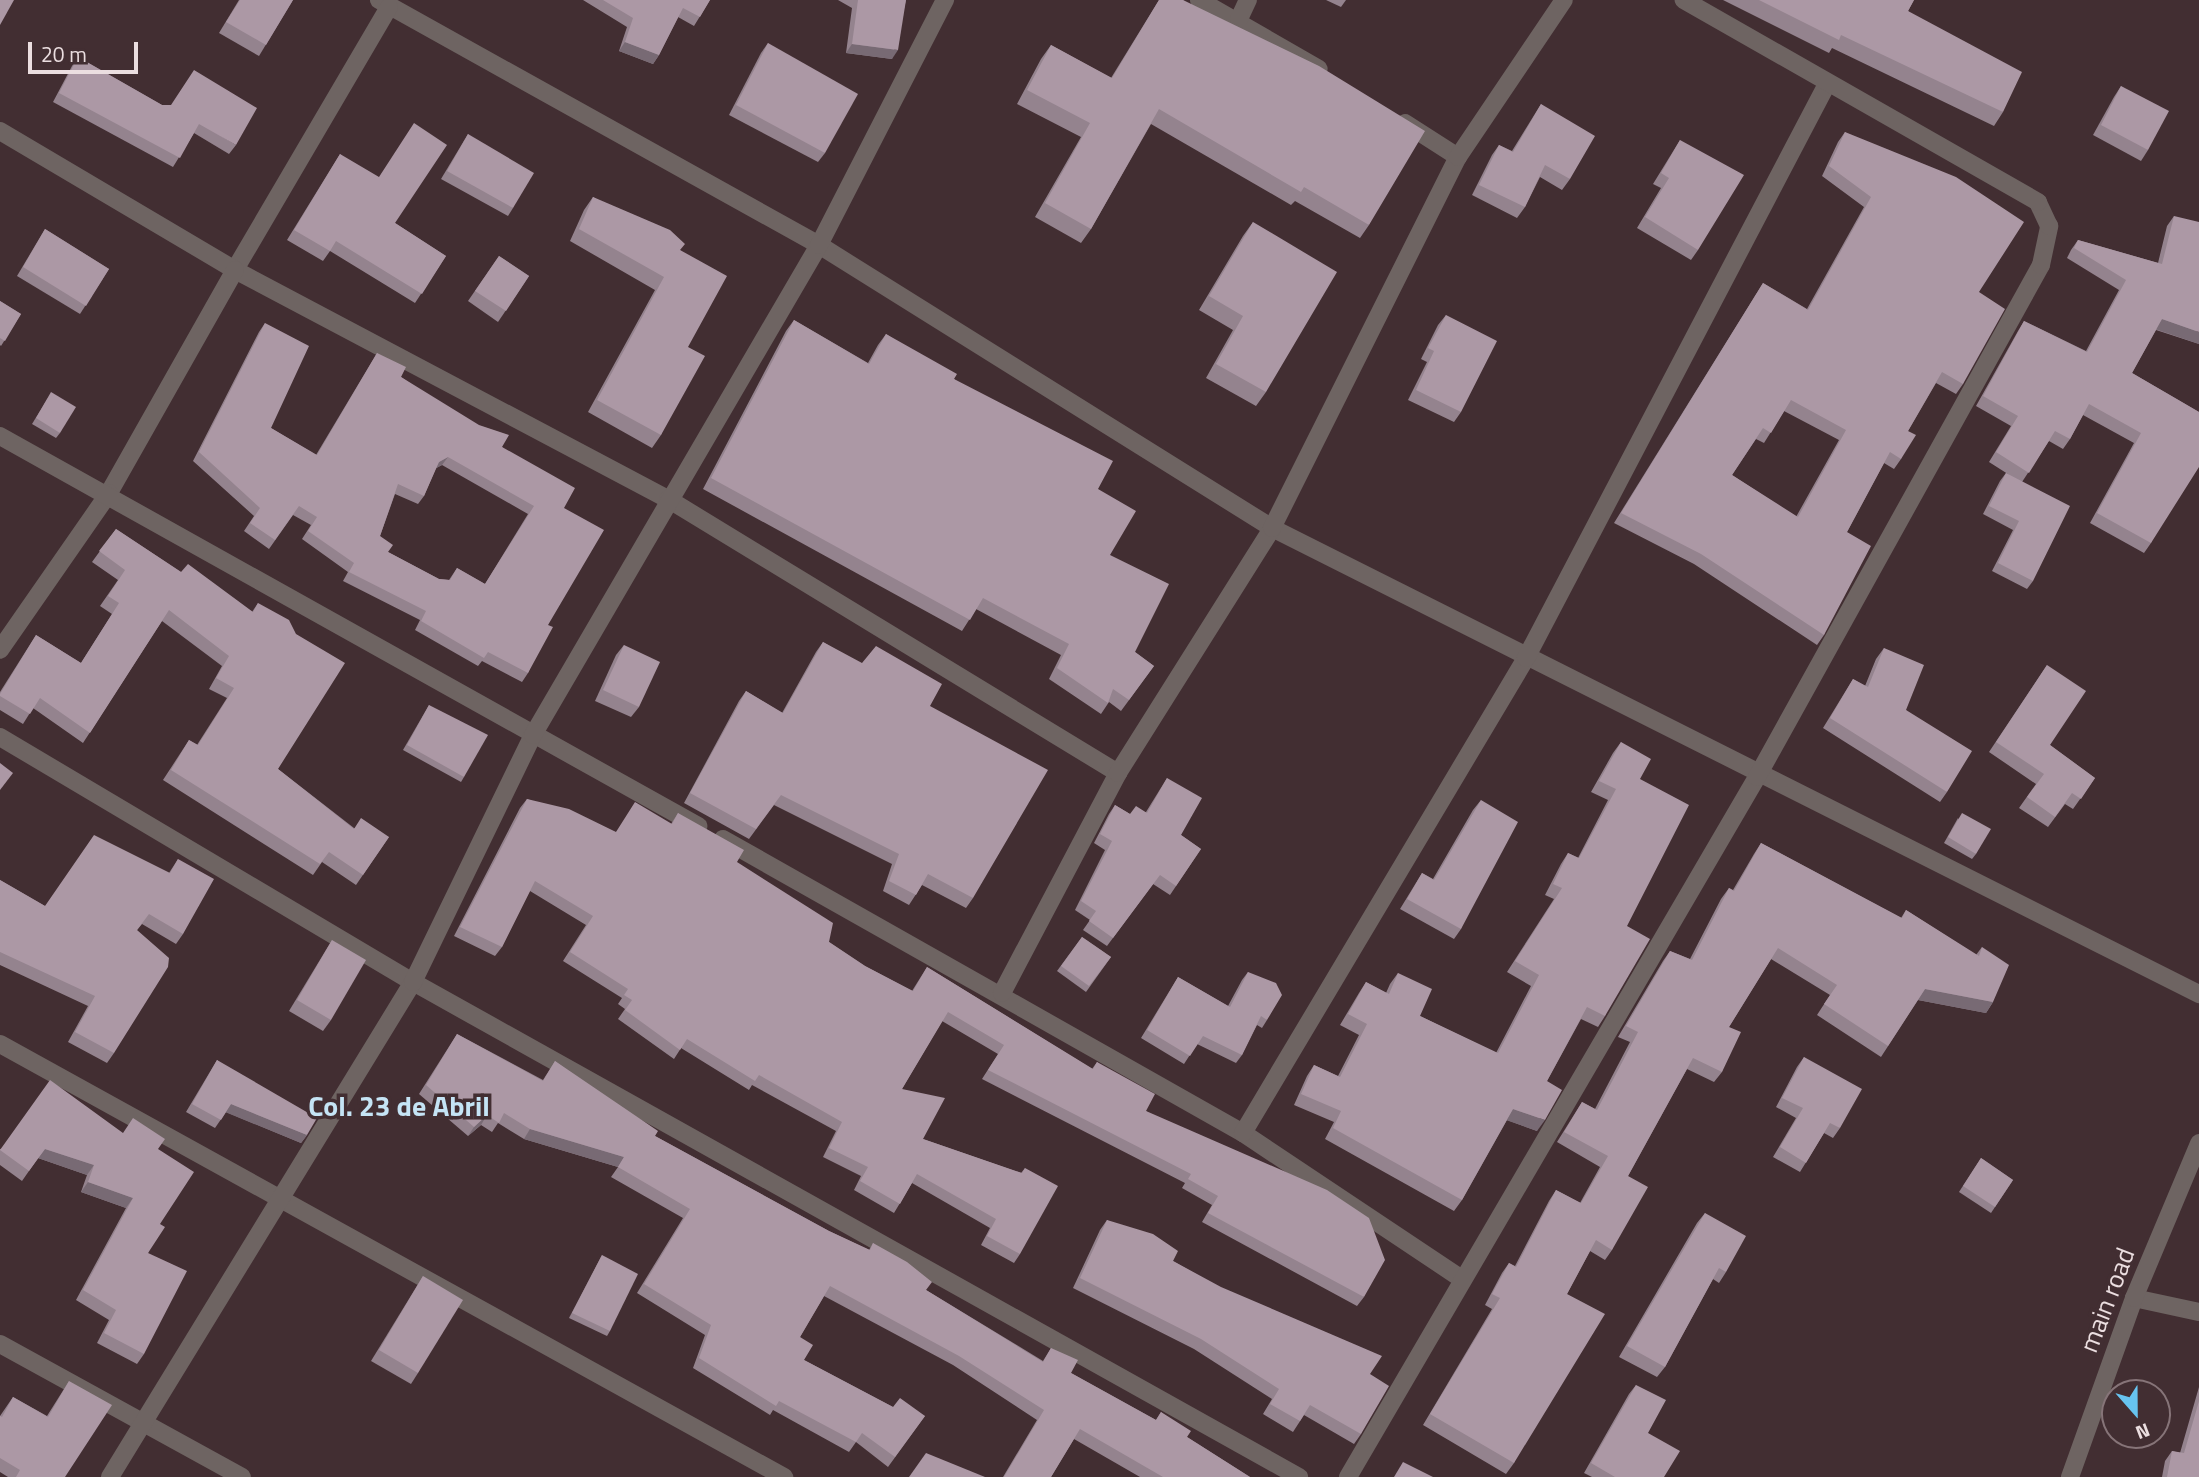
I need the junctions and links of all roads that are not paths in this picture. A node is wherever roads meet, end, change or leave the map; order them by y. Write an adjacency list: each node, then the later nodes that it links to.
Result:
1 (945, 0): 13 (street)
2 (1199, 0): 7 (street)
3 (1248, 0): 7 (street)
4 (1563, 0): 12 (street)
5 (1684, 0): 9 (street)
6 (384, 3): 13 (street); 14 (street)
7 (1239, 19): 8 (street)
8 (1331, 77)
9 (1827, 84): 20 (street); 24 (street)
10 (1389, 113): 12 (street)
11 (0, 131): 14 (street)
12 (1458, 157): 18 (street)
13 (819, 245): 17 (street); 18 (street)
14 (235, 270): 16 (street); 17 (street)
15 (0, 436): 16 (street)
16 (109, 493): 19 (street); 21 (street)
17 (668, 499): 21 (street); 23 (street)
18 (1272, 528): 20 (street); 23 (street)
19 (0, 650)
20 (1526, 658): 24 (street); 29 (street)
21 (533, 735): 25 (street); 26 (street)
22 (0, 737): 25 (street)
23 (1118, 773): 26 (street)
24 (1757, 777): 27 (street); 32 (street)
25 (413, 982): 31 (street); 40 (street)
26 (1002, 993): 29 (street)
27 (2199, 994)
28 (0, 1044): 31 (street)
29 (1243, 1133): 32 (street)
30 (2199, 1143): 33 (street, main road)
31 (286, 1197): 36 (street); 39 (street)
32 (1462, 1279): 41 (street)
33 (2134, 1298): 34 (street); 42 (street, main road)
34 (2199, 1312)
35 (0, 1344): 36 (street)
36 (147, 1422): 37 (street); 38 (street)
37 (110, 1477)
38 (242, 1477)
39 (784, 1477)
40 (1299, 1477)
41 (1348, 1477)
42 (2070, 1477)

